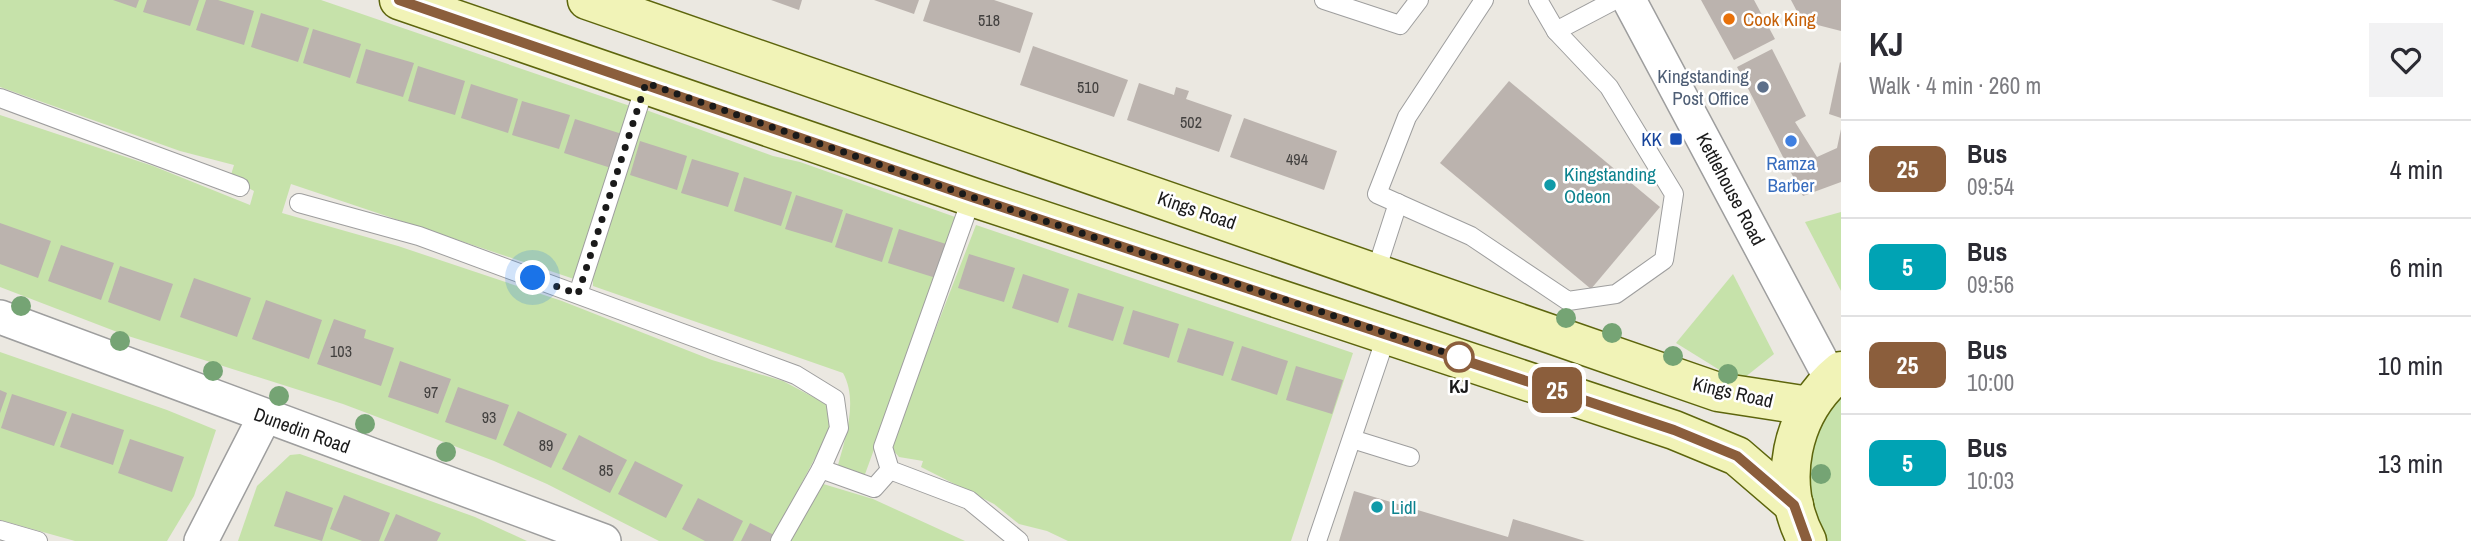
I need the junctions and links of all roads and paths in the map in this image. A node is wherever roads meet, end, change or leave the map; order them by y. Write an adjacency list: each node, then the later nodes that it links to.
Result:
1 (399, 0): 10 (main road)
2 (587, 0): 16 (main road, Kings Road)
3 (1324, 0): 4 (lane)
4 (1419, 0)
5 (1484, 0): 15 (lane)
6 (1538, 0): 9 (lane)
7 (1615, 0): 9 (lane)
8 (1629, 0): 20 (street, Kettlehouse Road)
9 (1556, 31): 15 (lane)
10 (646, 83): 13 (main road); 17 (lane)
11 (0, 98): 12 (lane)
12 (240, 187)
13 (972, 197): 19 (main road); 25 (lane)
14 (299, 203): 17 (lane)
15 (1398, 203): 16 (lane)
16 (1376, 271): 20 (main road, Kings Road)
17 (578, 294): 24 (lane)
18 (0, 317): 21 (street, Dunedin Road)
19 (1387, 334): 22 (lane); 26 (main road)
20 (1827, 385): 26 (main road)
21 (265, 416): 29 (street); 30 (street, Dunedin Road)
22 (1352, 439): 23 (lane); 33 (lane)
23 (1410, 457)
24 (821, 469): 25 (lane); 31 (lane)
25 (890, 470): 32 (lane)
26 (1794, 505): 34 (main road)
27 (0, 530): 28 (lane)
28 (38, 541)
29 (201, 541)
30 (604, 541)
31 (780, 541)
32 (1019, 541)
33 (1317, 541)
34 (1807, 541)

